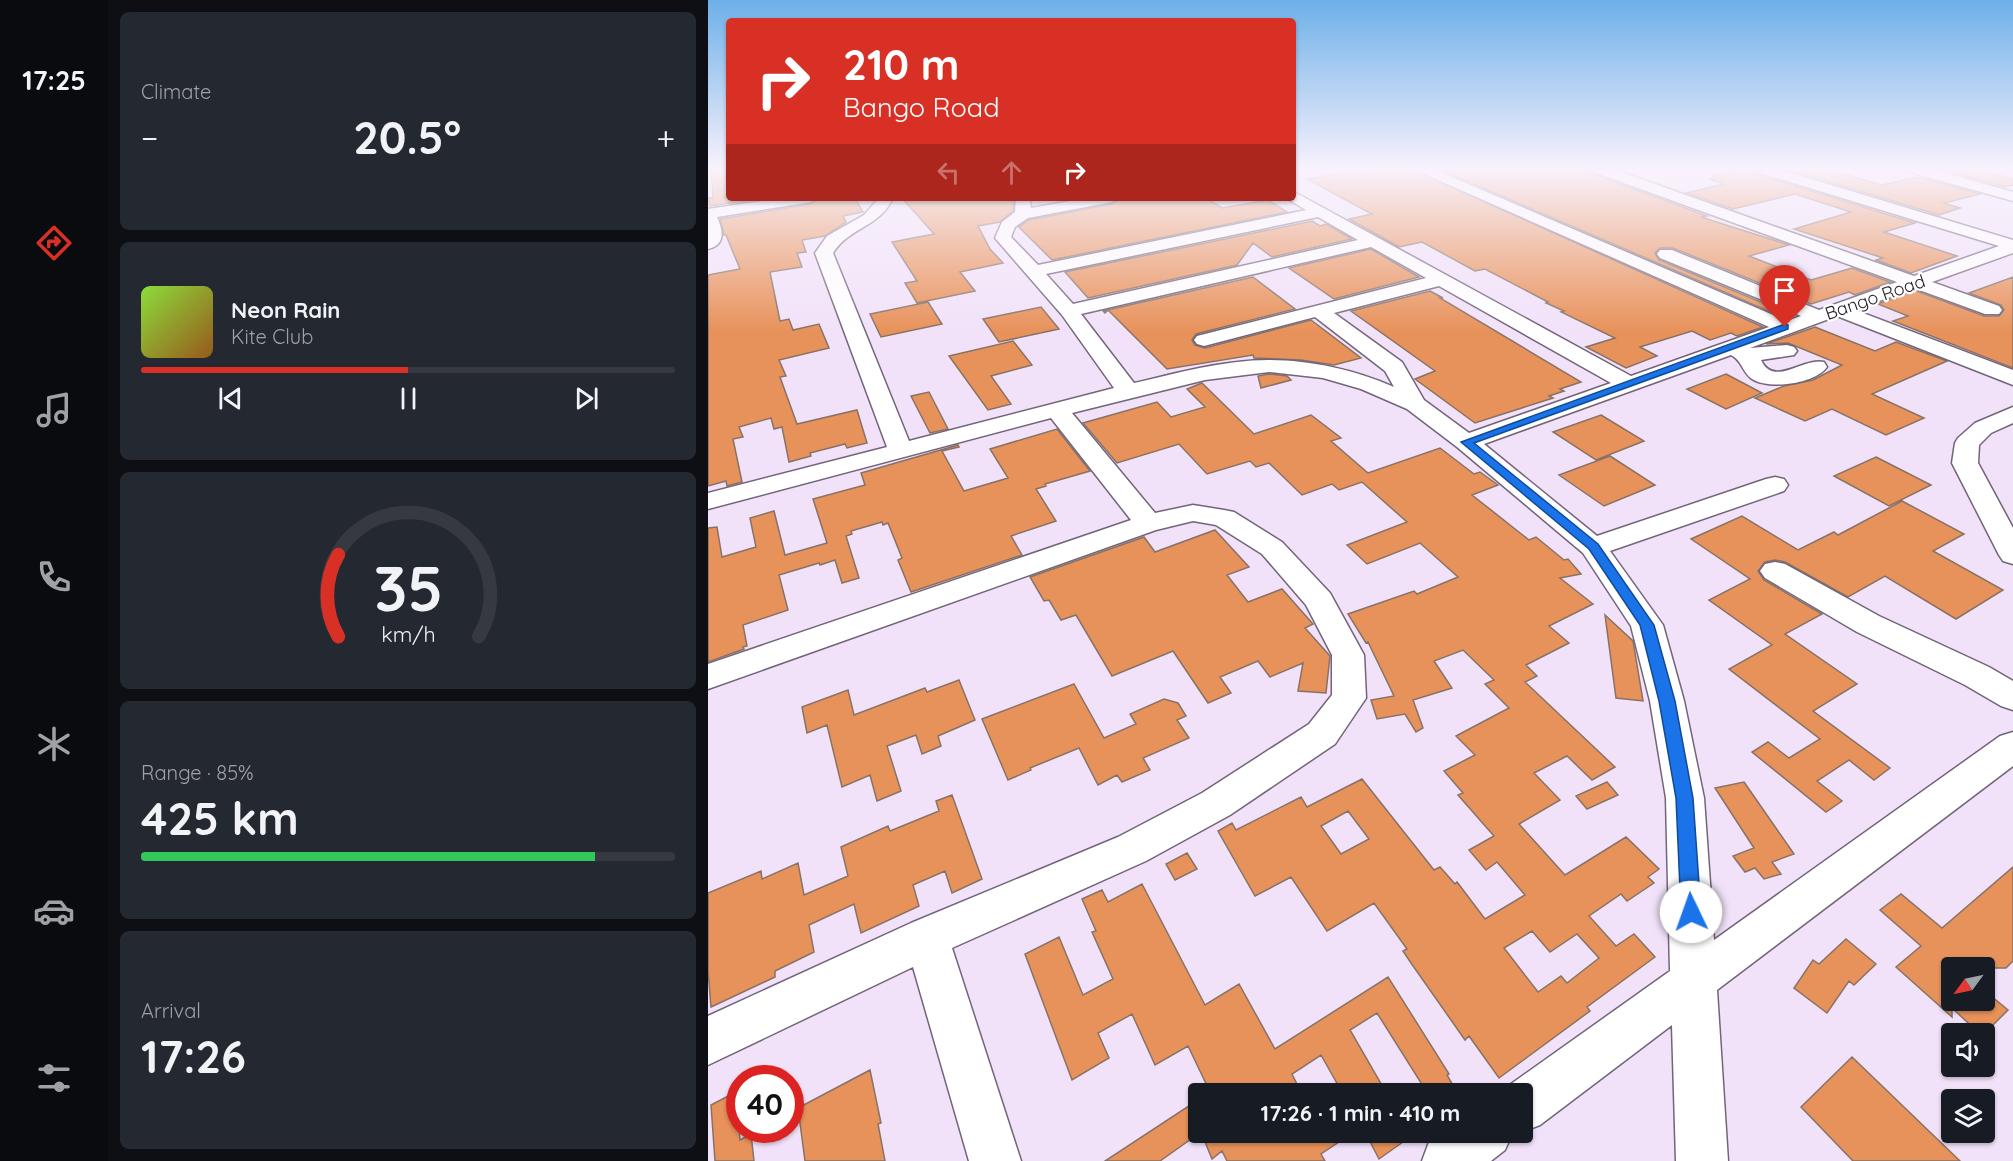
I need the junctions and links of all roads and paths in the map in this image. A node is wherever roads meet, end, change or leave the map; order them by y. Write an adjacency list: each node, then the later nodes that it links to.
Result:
1 (711, 222): 10 (street)
2 (865, 222): 32 (street)
3 (1010, 222): 13 (street)
4 (1271, 222): 13 (street)
5 (1339, 222): 9 (street)
6 (1543, 222): 20 (street)
7 (1747, 222): 15 (street)
8 (1935, 222): 11 (street)
9 (1375, 241): 14 (street); 17 (street)
10 (708, 244)
11 (2013, 246): 15 (street, Bango Road)
12 (1654, 249): 19 (street)
13 (1032, 272): 17 (street)
14 (1443, 279): 18 (street); 26 (street)
15 (1917, 283): 16 (street); 19 (street, Bango Road)
16 (1992, 310)
17 (1069, 311): 27 (street)
18 (1319, 311): 21 (street); 28 (street)
19 (1828, 313): 20 (street, Bango Road); 25 (street)
20 (1785, 327): 22 (street, Bango Road)
21 (1204, 340)
22 (1740, 351): 23 (street); 24 (street); 26 (street, Bango Road)
23 (1787, 351)
24 (1816, 367)
25 (2013, 378)
26 (1628, 383): 31 (street, Bango Road)
27 (1128, 391): 28 (street); 29 (street)
28 (1415, 404): 31 (street)
29 (1056, 409): 32 (street); 35 (street)
30 (2013, 414): 37 (street)
31 (1466, 442): 36 (street)
32 (901, 451): 34 (street)
33 (1775, 485): 36 (street)
34 (708, 501)
35 (1148, 523): 39 (street); 42 (street)
36 (1593, 547): 43 (street)
37 (2013, 555)
38 (1775, 571): 40 (street)
39 (708, 677)
40 (2013, 697)
41 (2013, 746): 43 (street)
42 (927, 938): 44 (street); 47 (street)
43 (1695, 981): 45 (street); 49 (street)
44 (708, 1041)
45 (1533, 1099)
46 (1472, 1143): 48 (street)
47 (995, 1161)
48 (1448, 1161)
49 (1702, 1161)

